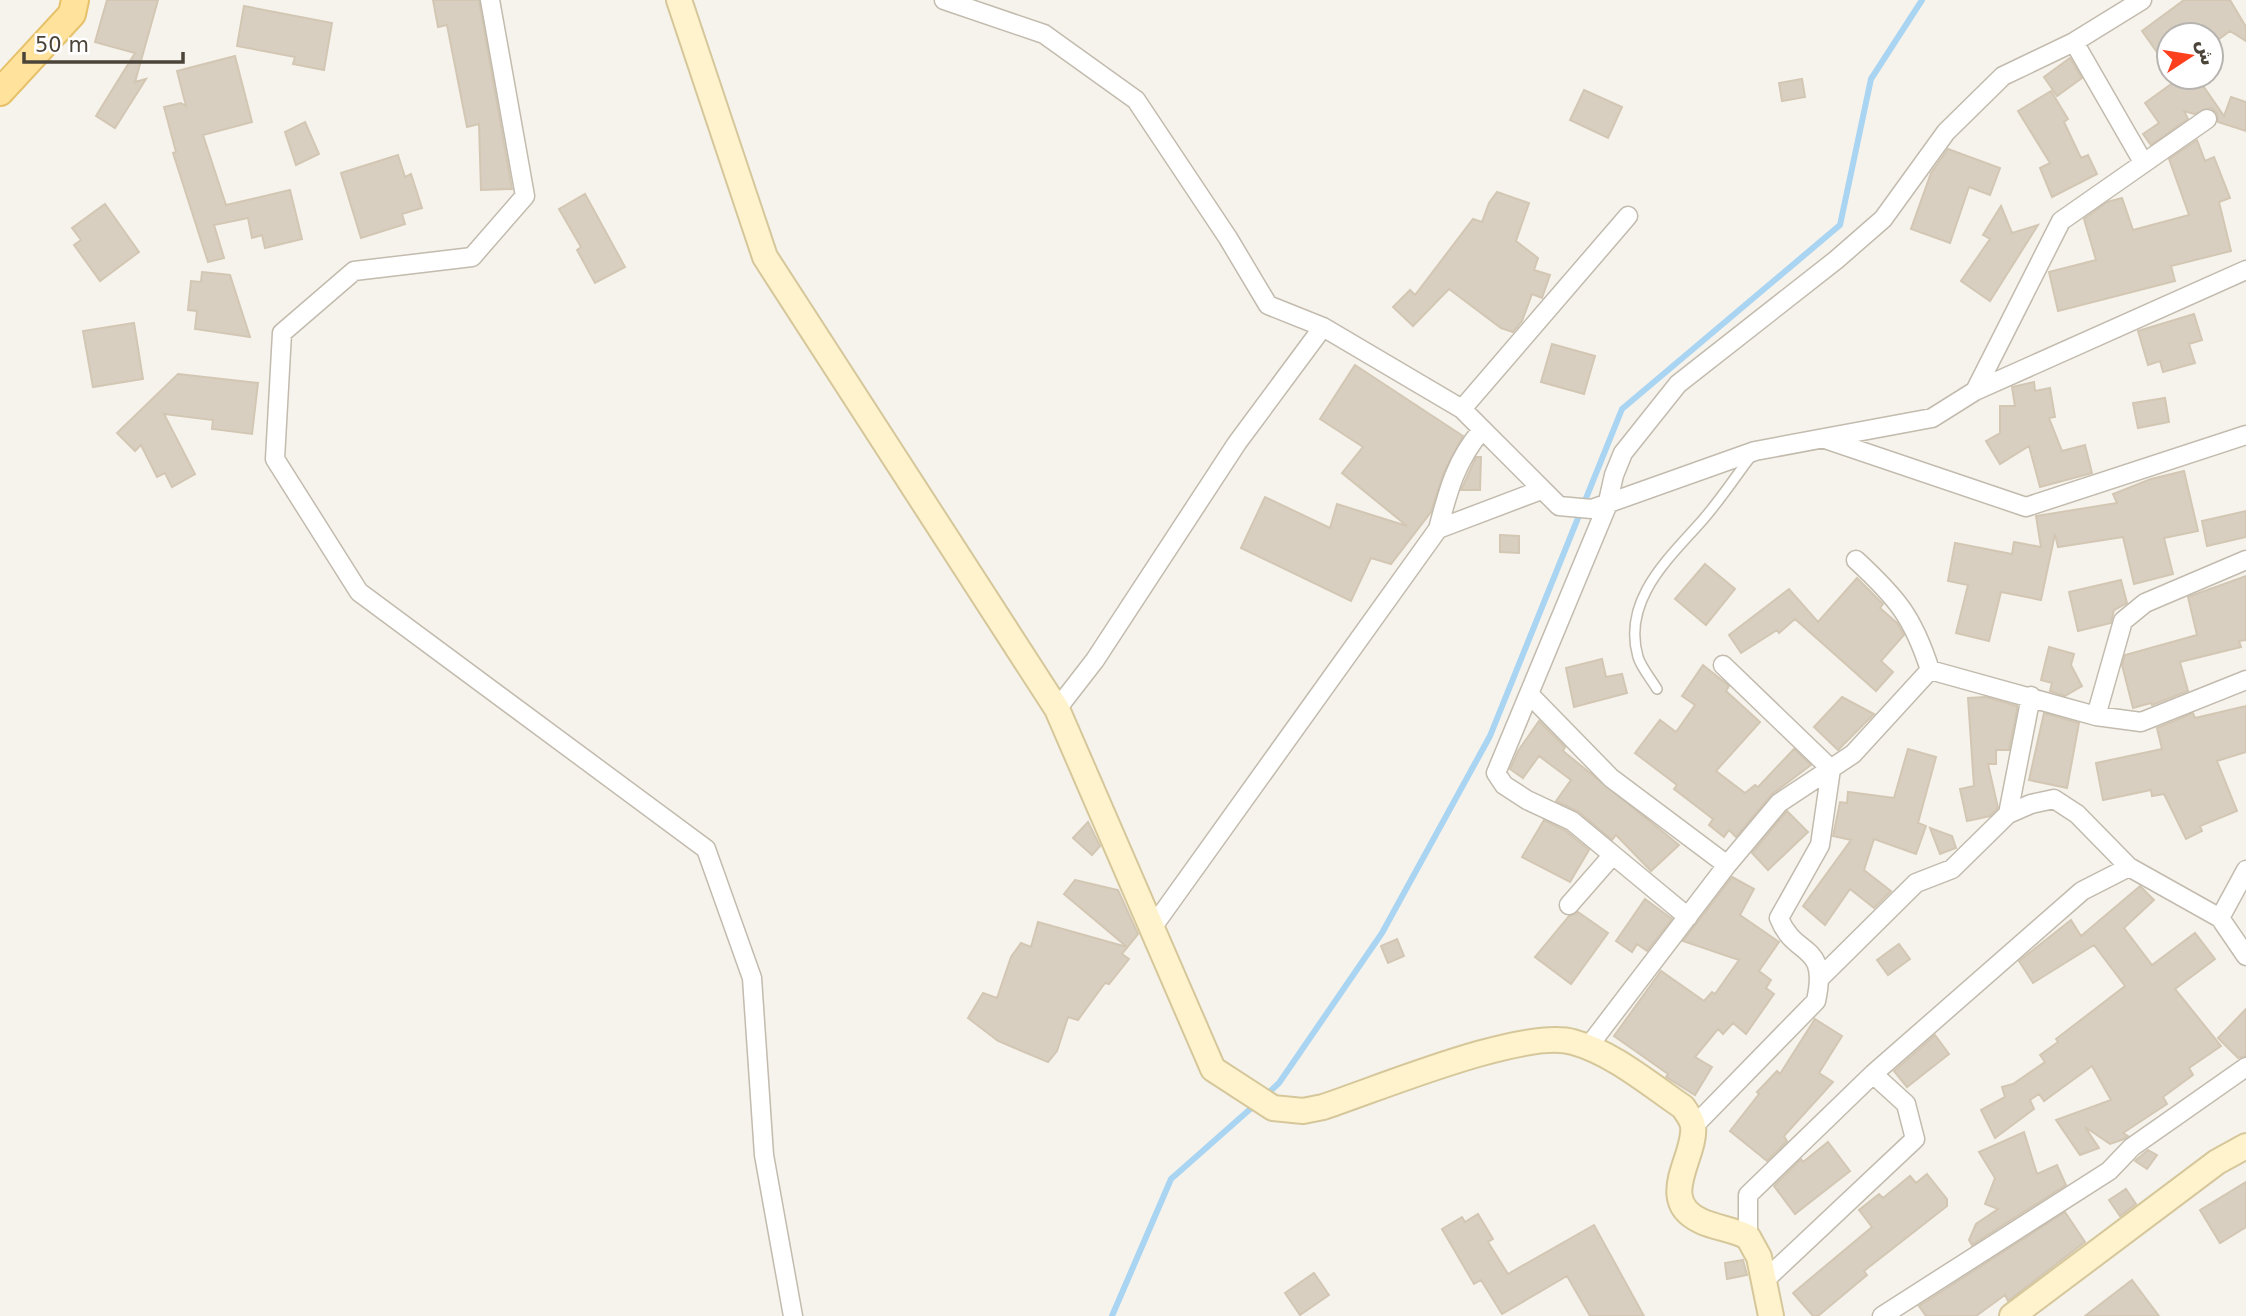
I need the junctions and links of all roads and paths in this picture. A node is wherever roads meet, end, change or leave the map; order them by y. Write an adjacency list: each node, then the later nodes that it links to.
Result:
1 (75, 0): 7 (main road)
2 (489, 0): 51 (street)
3 (679, 0): 30 (main road)
4 (944, 0): 12 (street)
5 (2142, 0): 6 (street)
6 (2074, 42): 9 (street); 20 (street)
7 (0, 92)
8 (2207, 119): 9 (street)
9 (2143, 162): 13 (street)
10 (1628, 216): 14 (street)
11 (2246, 270): 13 (street)
12 (1323, 327): 14 (street); 30 (street)
13 (1975, 391): 17 (street)
14 (1462, 409): 15 (street)
15 (1482, 430): 19 (street); 21 (street)
16 (2246, 435): 17 (street)
17 (1826, 439): 18 (street)
18 (1755, 451): 20 (street); 27 (lane)
19 (1541, 490): 20 (street); 21 (street)
20 (1599, 508): 28 (street)
21 (1438, 529): 41 (street)
22 (1856, 560): 25 (street)
23 (2246, 560): 31 (street)
24 (1723, 665): 32 (street)
25 (1930, 670): 29 (street); 32 (street)
26 (2246, 680): 31 (street)
27 (1657, 689)
28 (1529, 694): 34 (street); 35 (street)
29 (2031, 696): 31 (street); 33 (street)
30 (1057, 709): 41 (main road)
31 (2096, 716)
32 (1831, 769): 35 (street); 43 (street)
33 (2008, 814): 36 (street); 43 (street)
34 (1611, 856): 38 (street); 39 (street)
35 (1727, 865): 39 (street)
36 (2129, 867): 40 (street); 46 (street)
37 (2246, 870): 40 (street)
38 (1569, 905)
39 (1688, 917): 44 (street)
40 (2220, 918): 42 (street)
41 (1152, 928): 44 (main road)
42 (2246, 956)
43 (1821, 977): 47 (street)
44 (1588, 1047): 47 (main road)
45 (2246, 1067): 53 (street)
46 (1873, 1074): 49 (street); 50 (street)
47 (1693, 1127): 49 (main road)
48 (2246, 1146): 54 (main road)
49 (1748, 1237): 50 (main road)
50 (1764, 1281): 52 (main road)
51 (793, 1316)
52 (1771, 1316)
53 (1882, 1316)
54 (2011, 1316)

